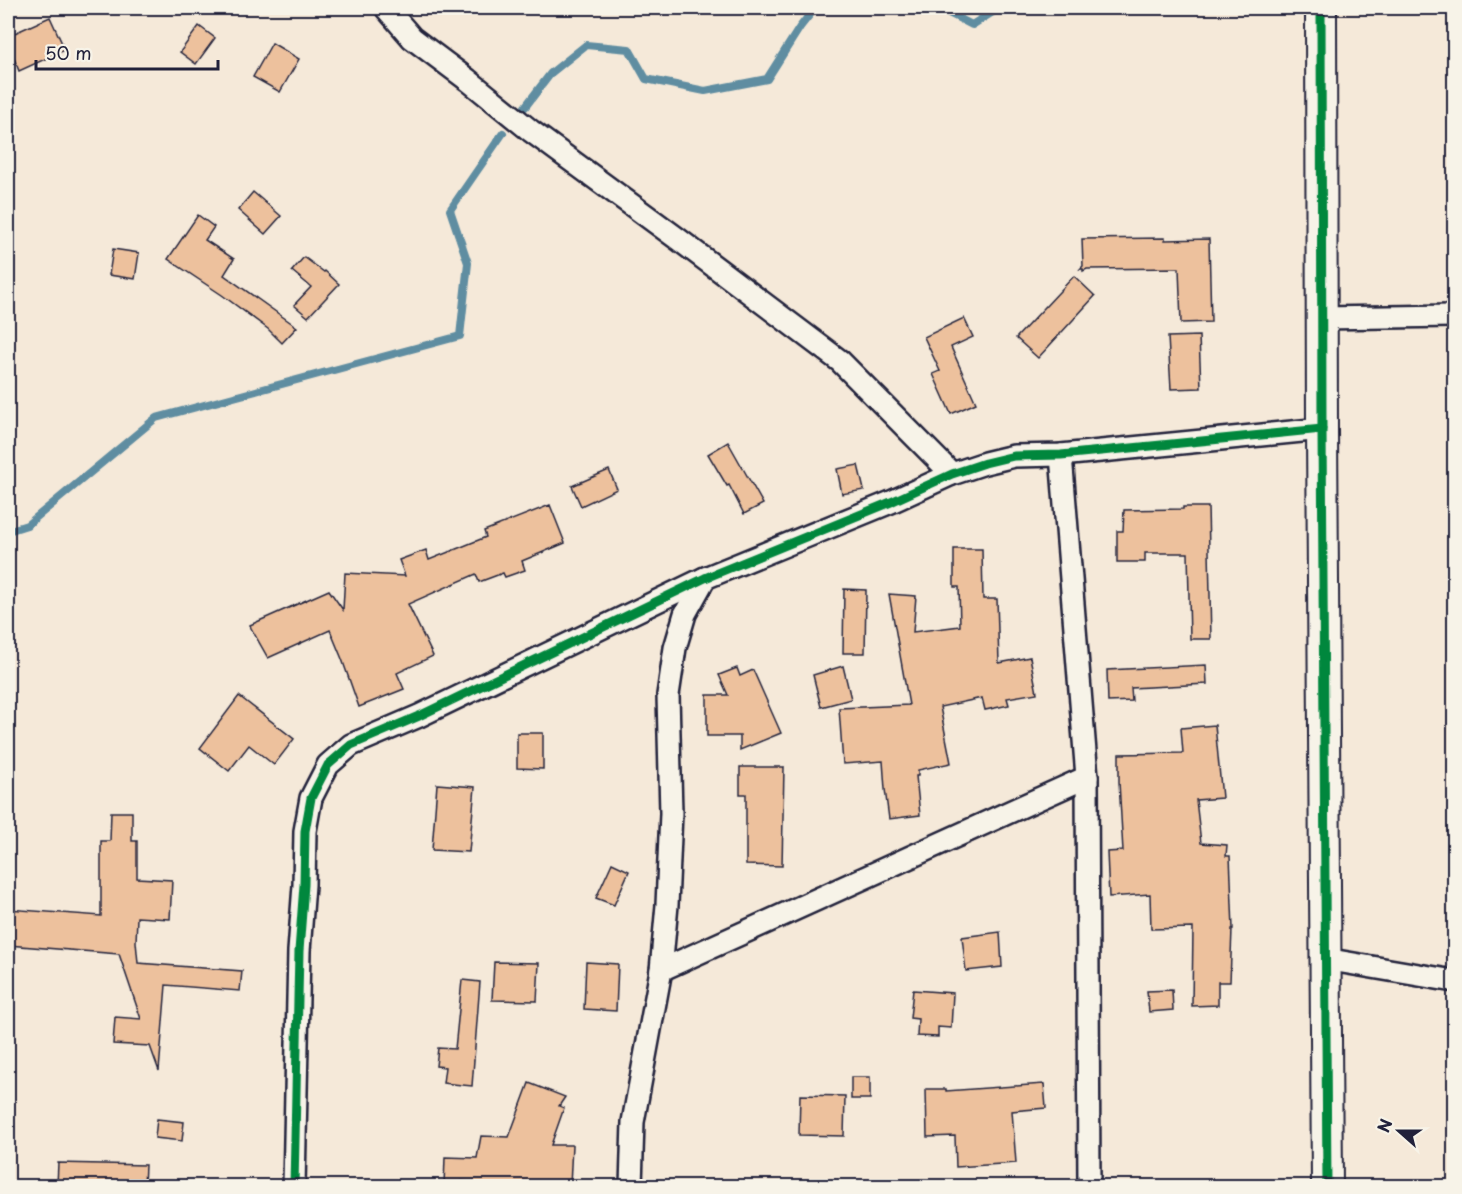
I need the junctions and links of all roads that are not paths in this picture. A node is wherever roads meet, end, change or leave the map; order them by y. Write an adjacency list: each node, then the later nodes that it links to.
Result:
1 (386, 8): 7 (street)
2 (1321, 8): 4 (street)
3 (1455, 316): 4 (street)
4 (1322, 318): 5 (street)
5 (1322, 429): 6 (street); 10 (street)
6 (1061, 454): 7 (street); 9 (street)
7 (952, 474): 8 (street)
8 (705, 578): 11 (street); 13 (street)
9 (1087, 777): 11 (street); 15 (street)
10 (1325, 959): 12 (street); 16 (street)
11 (661, 970): 14 (street)
12 (1455, 981)
13 (294, 1186)
14 (631, 1186)
15 (1089, 1186)
16 (1327, 1186)

